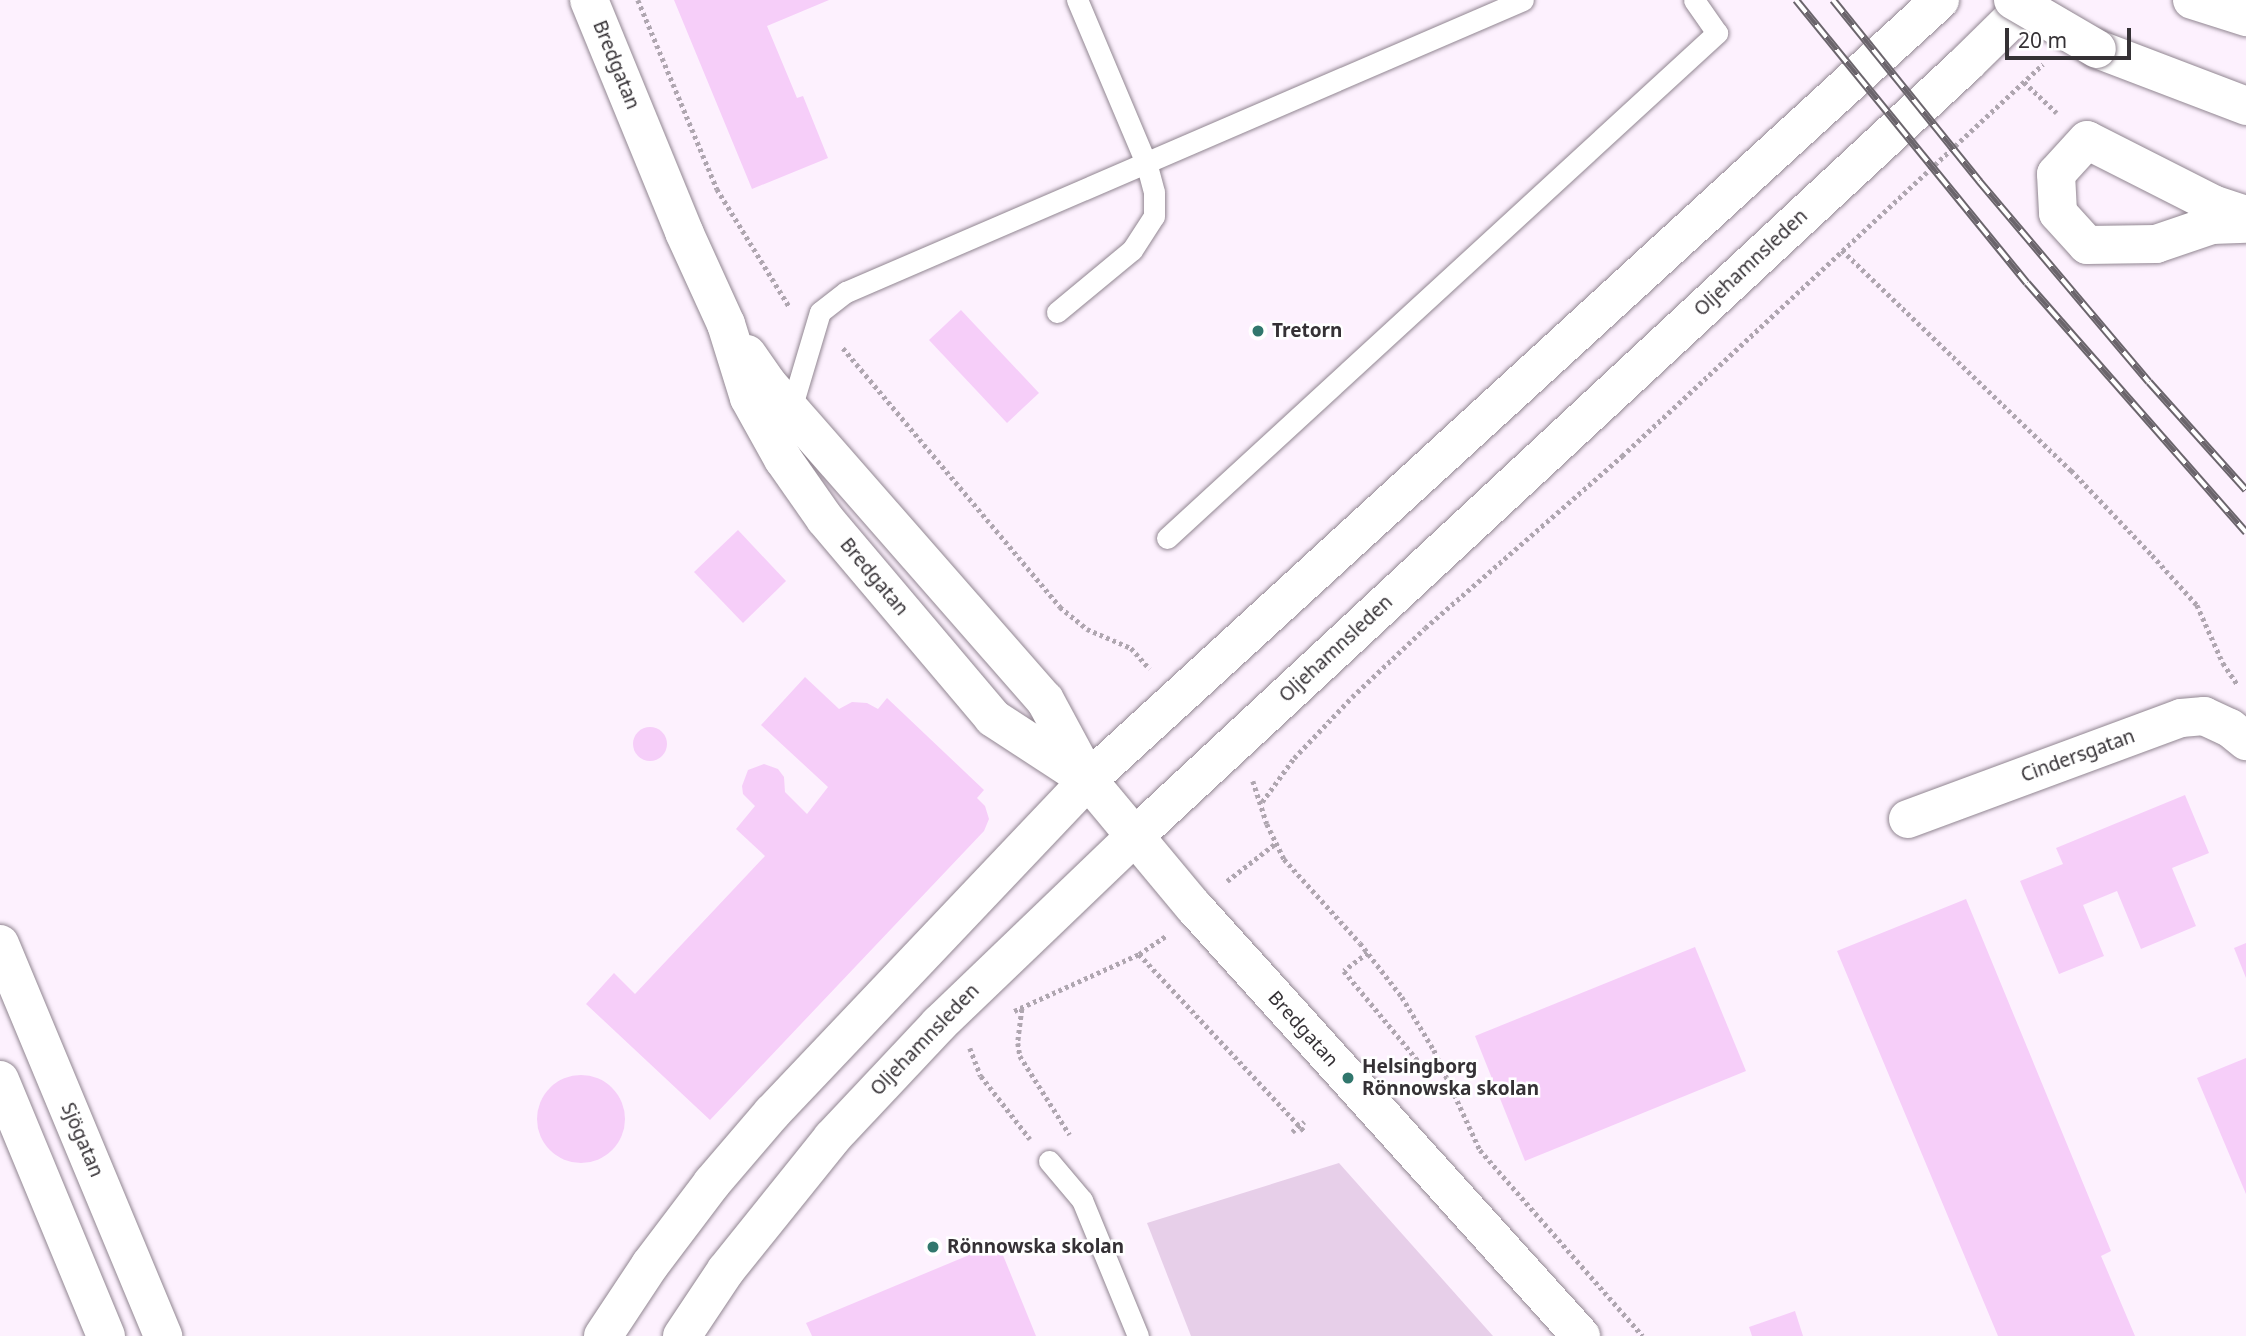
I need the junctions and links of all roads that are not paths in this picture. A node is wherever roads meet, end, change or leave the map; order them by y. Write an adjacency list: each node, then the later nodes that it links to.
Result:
1 (589, 0): 15 (main road, Bredgatan)
2 (1077, 0): 11 (lane)
3 (1523, 0): 11 (lane)
4 (1694, 0): 17 (lane)
5 (1940, 0): 19 (main road)
6 (2012, 0): 10 (main road, bridge)
7 (2031, 0): 21 (main road, Oljehamnsleden)
8 (2192, 0): 9 (main road)
9 (2246, 17)
10 (2246, 106)
11 (1146, 163): 14 (lane); 16 (lane)
12 (2246, 215): 13 (main road)
13 (2246, 224)
14 (1057, 313)
15 (726, 324): 16 (main road, Bredgatan); 19 (main road, Bredgatan)
16 (791, 410): 19 (main road, Bredgatan)
17 (1167, 538)
18 (2246, 741): 20 (main road, Cindersgatan)
19 (1088, 780): 21 (main road, Bredgatan); 27 (main road)
20 (1908, 819)
21 (1135, 836): 28 (main road, Oljehamnsleden); 30 (main road, Bredgatan)
22 (0, 944): 26 (main road, Sjögatan)
23 (0, 1080): 25 (main road)
24 (1049, 1161): 29 (lane)
25 (106, 1336)
26 (163, 1336)
27 (603, 1336)
28 (682, 1336)
29 (1138, 1336)
30 (1581, 1336)

